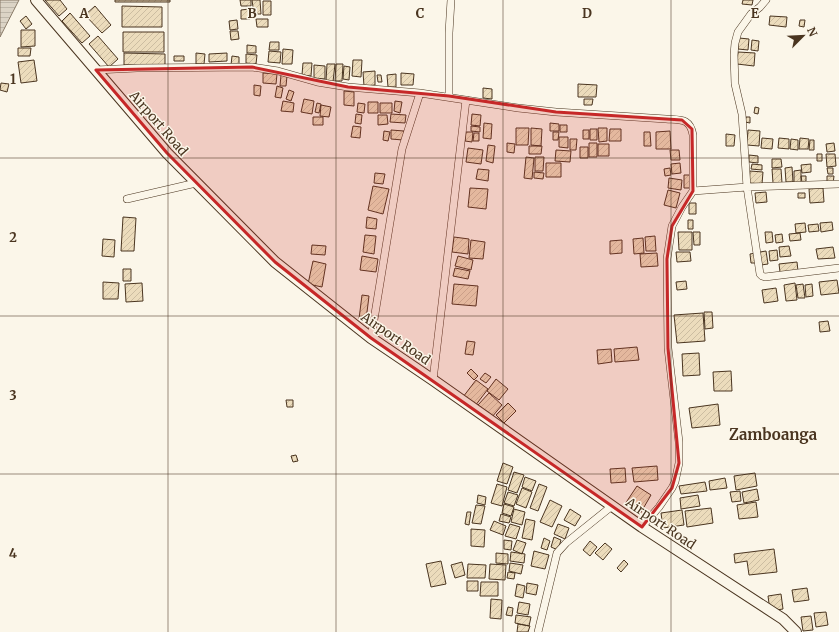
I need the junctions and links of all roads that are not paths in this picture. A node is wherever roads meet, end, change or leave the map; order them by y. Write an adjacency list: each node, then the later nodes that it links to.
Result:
1 (36, 0): 4 (main road, Airport Road)
2 (451, 0): 6 (street)
3 (766, 0): 10 (street)
4 (96, 70): 5 (street); 8 (main road, Airport Road)
5 (420, 93): 6 (street); 14 (street)
6 (449, 96): 7 (street)
7 (466, 100): 11 (street); 15 (street)
8 (196, 182): 12 (street); 14 (main road, Airport Road)
9 (839, 184): 10 (street)
10 (747, 187): 11 (street); 13 (street)
11 (693, 190): 17 (street)
12 (127, 199)
13 (839, 268)
14 (371, 338): 15 (main road, Airport Road)
15 (433, 380): 16 (main road, Airport Road)
16 (612, 506): 17 (main road, Airport Road); 18 (street)
17 (642, 527): 19 (main road, Airport Road)
18 (538, 632)
19 (796, 632)

